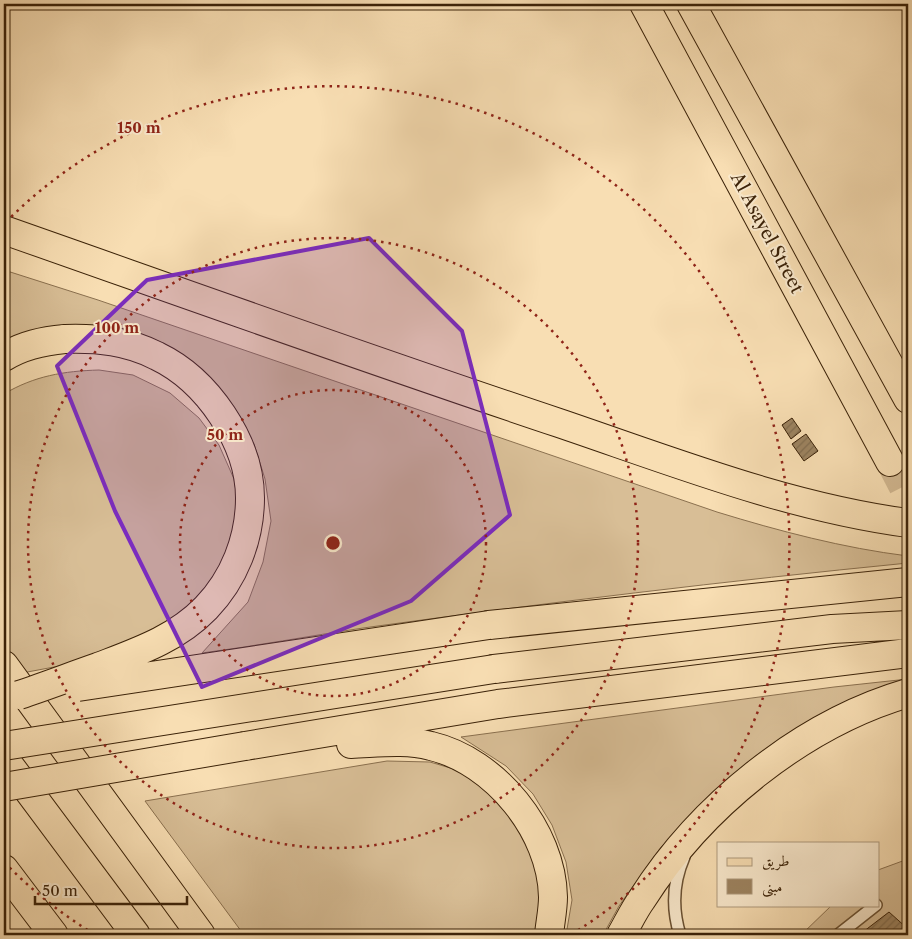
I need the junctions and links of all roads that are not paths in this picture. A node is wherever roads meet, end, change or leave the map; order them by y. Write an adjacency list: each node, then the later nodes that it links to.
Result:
1 (644, 4): 6 (main road, Al Asayel Street)
2 (691, 4): 5 (main road)
3 (4, 230): 7 (main road)
4 (4, 357): 11 (main road, bridge)
5 (908, 400)
6 (890, 462)
7 (908, 523)
8 (908, 582): 11 (main road, bridge)
9 (908, 625): 13 (main road, bridge)
10 (908, 653): 14 (main road)
11 (8, 678): 20 (main road)
12 (908, 693): 17 (main road)
13 (4, 746)
14 (245, 746): 16 (main road, bridge); 25 (main road)
15 (4, 758): 22 (main road)
16 (4, 788)
17 (710, 815): 26 (main road); 27 (lane)
18 (4, 868): 21 (main road)
19 (875, 906): 28 (lane)
20 (185, 913): 23 (main road); 24 (main road)
21 (54, 935)
22 (136, 935)
23 (201, 935)
24 (218, 935)
25 (549, 935)
26 (621, 935)
27 (680, 935)
28 (838, 935)

